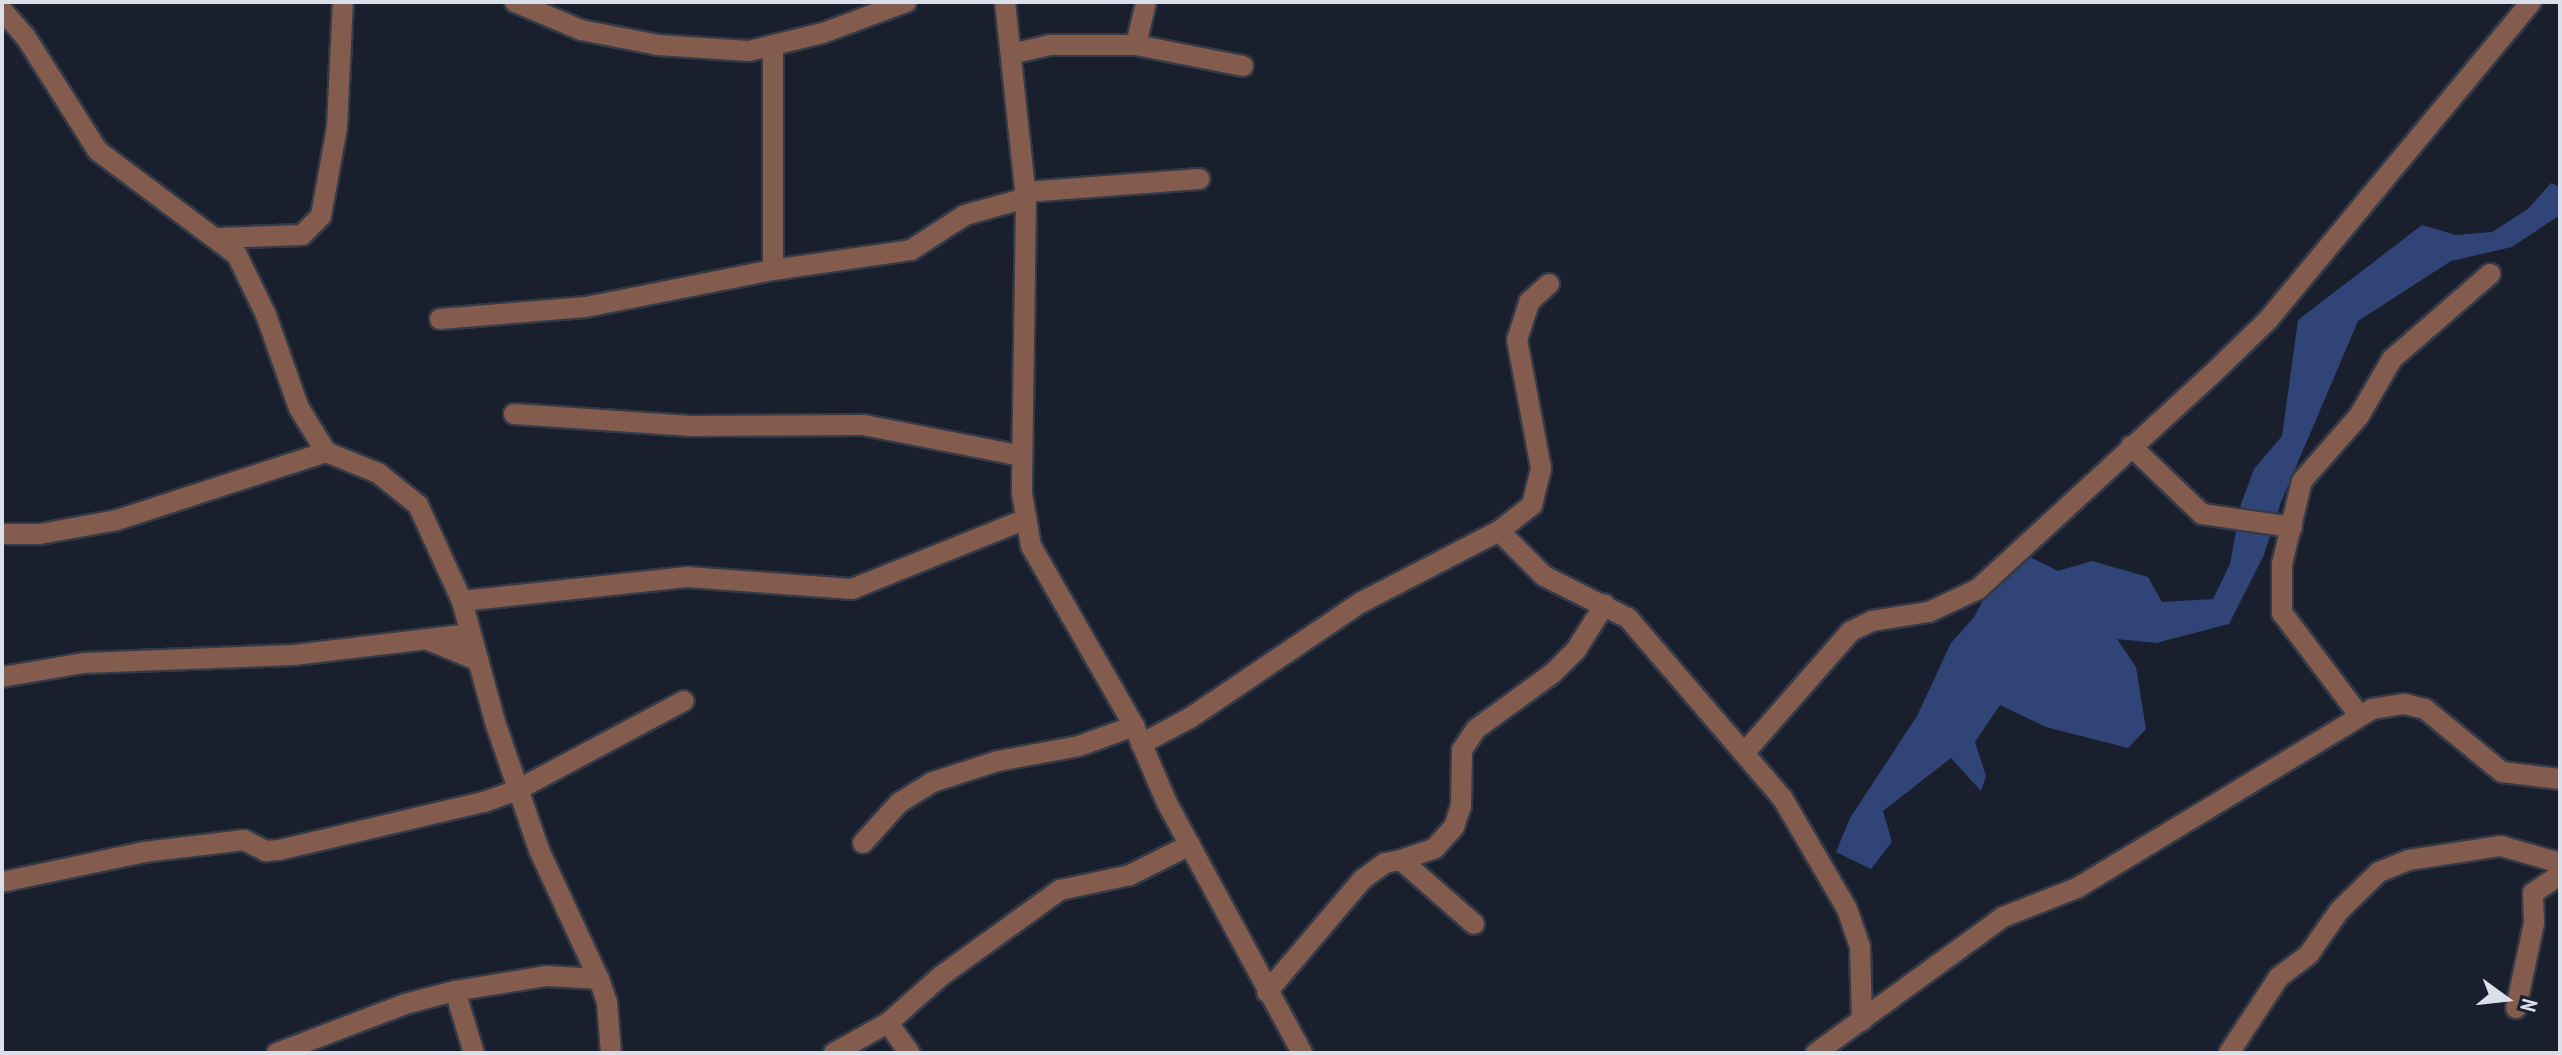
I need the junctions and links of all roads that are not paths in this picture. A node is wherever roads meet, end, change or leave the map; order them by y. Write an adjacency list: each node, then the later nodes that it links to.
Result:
1 (343, 2): 14 (street)
2 (515, 2): 9 (street)
3 (906, 2): 9 (street)
4 (1005, 2): 10 (street)
5 (1146, 2): 8 (street)
6 (2531, 2): 20 (street)
7 (2, 10): 14 (street)
8 (1136, 45): 10 (street); 11 (street)
9 (773, 47): 15 (street)
10 (1011, 54): 13 (street)
11 (1243, 66)
12 (1200, 179): 13 (street)
13 (1026, 195): 15 (street); 22 (street)
14 (218, 238): 21 (street)
15 (773, 270): 18 (street)
16 (2490, 274): 24 (street)
17 (1549, 284): 25 (street)
18 (440, 319)
19 (514, 414): 22 (street)
20 (2131, 446): 24 (street); 36 (street)
21 (326, 452): 26 (street); 27 (street)
22 (1022, 456): 23 (street)
23 (1024, 520): 27 (street); 35 (street)
24 (2292, 527): 34 (street)
25 (1499, 531): 28 (street); 35 (street)
26 (2, 534)
27 (462, 601): 29 (street)
28 (1605, 604): 36 (street); 41 (street)
29 (470, 634): 30 (street); 31 (street)
30 (425, 639): 31 (street); 32 (street)
31 (479, 661): 38 (street)
32 (2, 677)
33 (684, 701): 38 (street)
34 (2359, 715): 37 (street); 50 (street)
35 (1137, 735): 39 (street); 40 (street)
36 (1746, 751): 50 (street)
37 (2560, 779)
38 (517, 790): 44 (street); 46 (street)
39 (863, 843)
40 (1190, 845): 48 (street); 51 (street)
41 (1401, 860): 45 (street); 48 (street)
42 (2560, 863): 59 (street)
43 (2560, 875): 49 (street)
44 (2, 882)
45 (1474, 924)
46 (599, 979): 47 (street); 54 (street)
47 (455, 991): 52 (street); 53 (street)
48 (1267, 992): 57 (street)
49 (2516, 1008)
50 (1862, 1021): 58 (street)
51 (888, 1023): 55 (street); 56 (street)
52 (277, 1053)
53 (474, 1053)
54 (611, 1053)
55 (834, 1053)
56 (910, 1053)
57 (1302, 1053)
58 (1816, 1053)
59 (2229, 1053)

